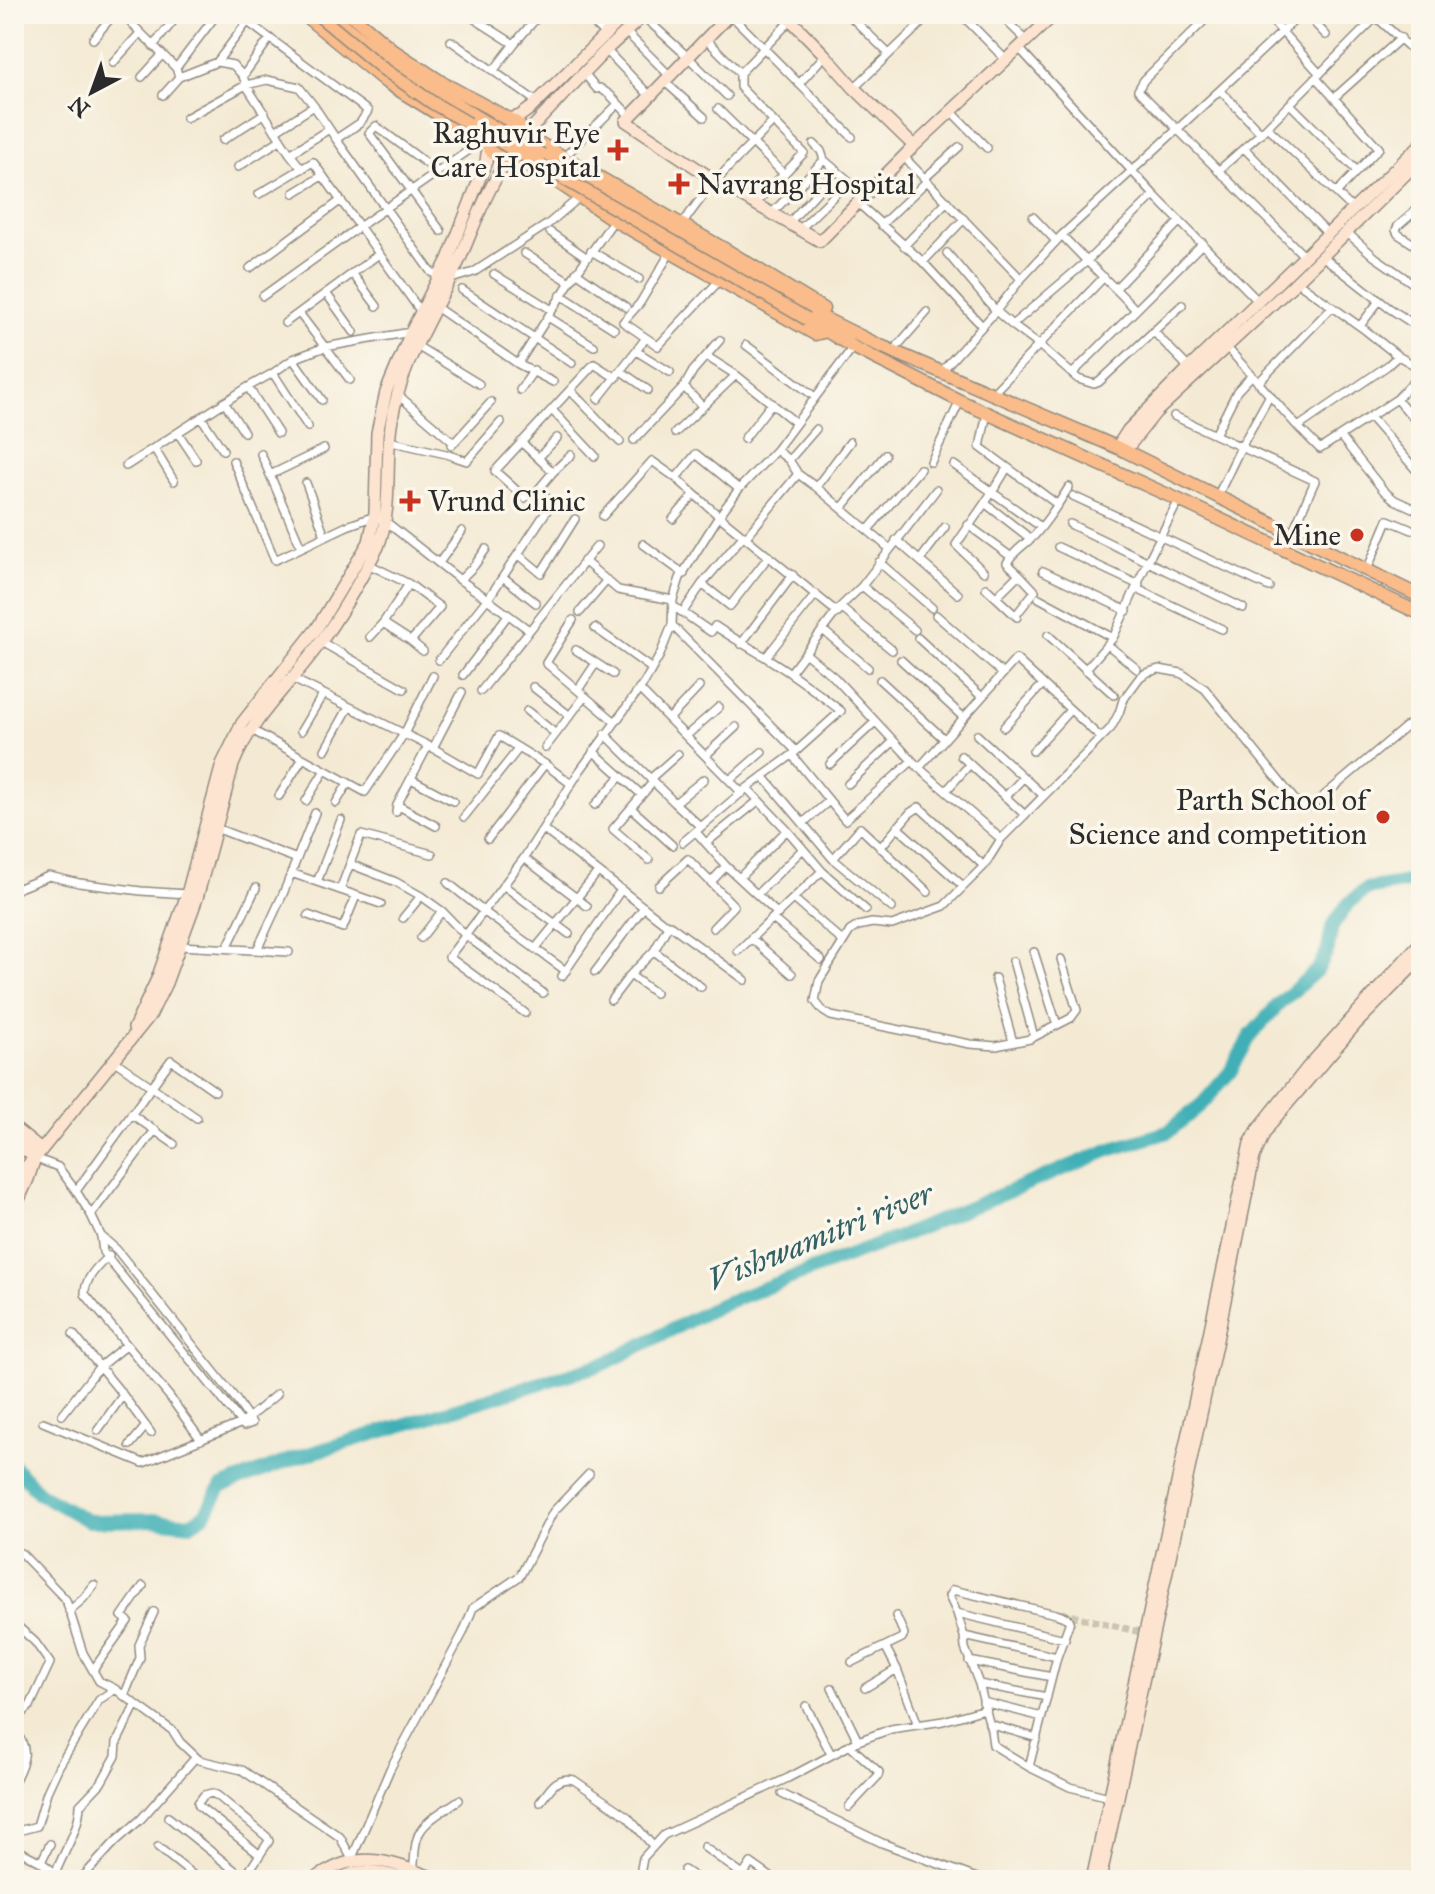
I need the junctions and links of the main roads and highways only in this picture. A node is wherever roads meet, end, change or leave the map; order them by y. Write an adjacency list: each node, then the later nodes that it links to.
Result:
1 (303, 14): 13 (main road)
2 (317, 14): 20 (main road, bridge)
3 (329, 14): 20 (main road, bridge)
4 (350, 14): 10 (main road)
5 (626, 14): 10 (main road)
6 (730, 14): 14 (main road)
7 (644, 15): 11 (main road)
8 (788, 17): 14 (main road)
9 (1046, 17): 14 (main road)
10 (509, 119): 11 (main road); 13 (main road)
11 (525, 135): 15 (main road); 21 (main road)
12 (1421, 144): 17 (main road)
13 (488, 145): 15 (main road); 18 (main road)
14 (914, 146)
15 (511, 157): 18 (main road); 21 (main road)
16 (1420, 161): 17 (main road)
17 (1308, 260): 19 (main road); 19 (main road)
18 (444, 278): 23 (main road); 23 (main road)
19 (1262, 305): 22 (main road); 22 (main road)
20 (809, 316): 21 (main road)
21 (830, 326): 22 (main road); 25 (main road)
22 (1121, 449): 24 (main road)
23 (380, 518): 26 (main road); 26 (main road)
24 (1421, 597)
25 (1421, 614)
26 (246, 726): 27 (main road)
27 (211, 826): 30 (main road); 30 (main road)
28 (1421, 942): 36 (main road)
29 (1421, 958): 36 (main road)
30 (129, 1039): 33 (main road)
31 (14, 1128): 32 (main road)
32 (22, 1144): 33 (main road)
33 (38, 1154): 34 (main road); 35 (main road)
34 (14, 1185)
35 (14, 1210)
36 (1114, 1798): 42 (main road); 43 (main road)
37 (328, 1876): 38 (main road); 39 (main road)
38 (410, 1878): 40 (main road); 41 (main road)
39 (312, 1880)
40 (337, 1880)
41 (439, 1880)
42 (1092, 1880)
43 (1100, 1880)

